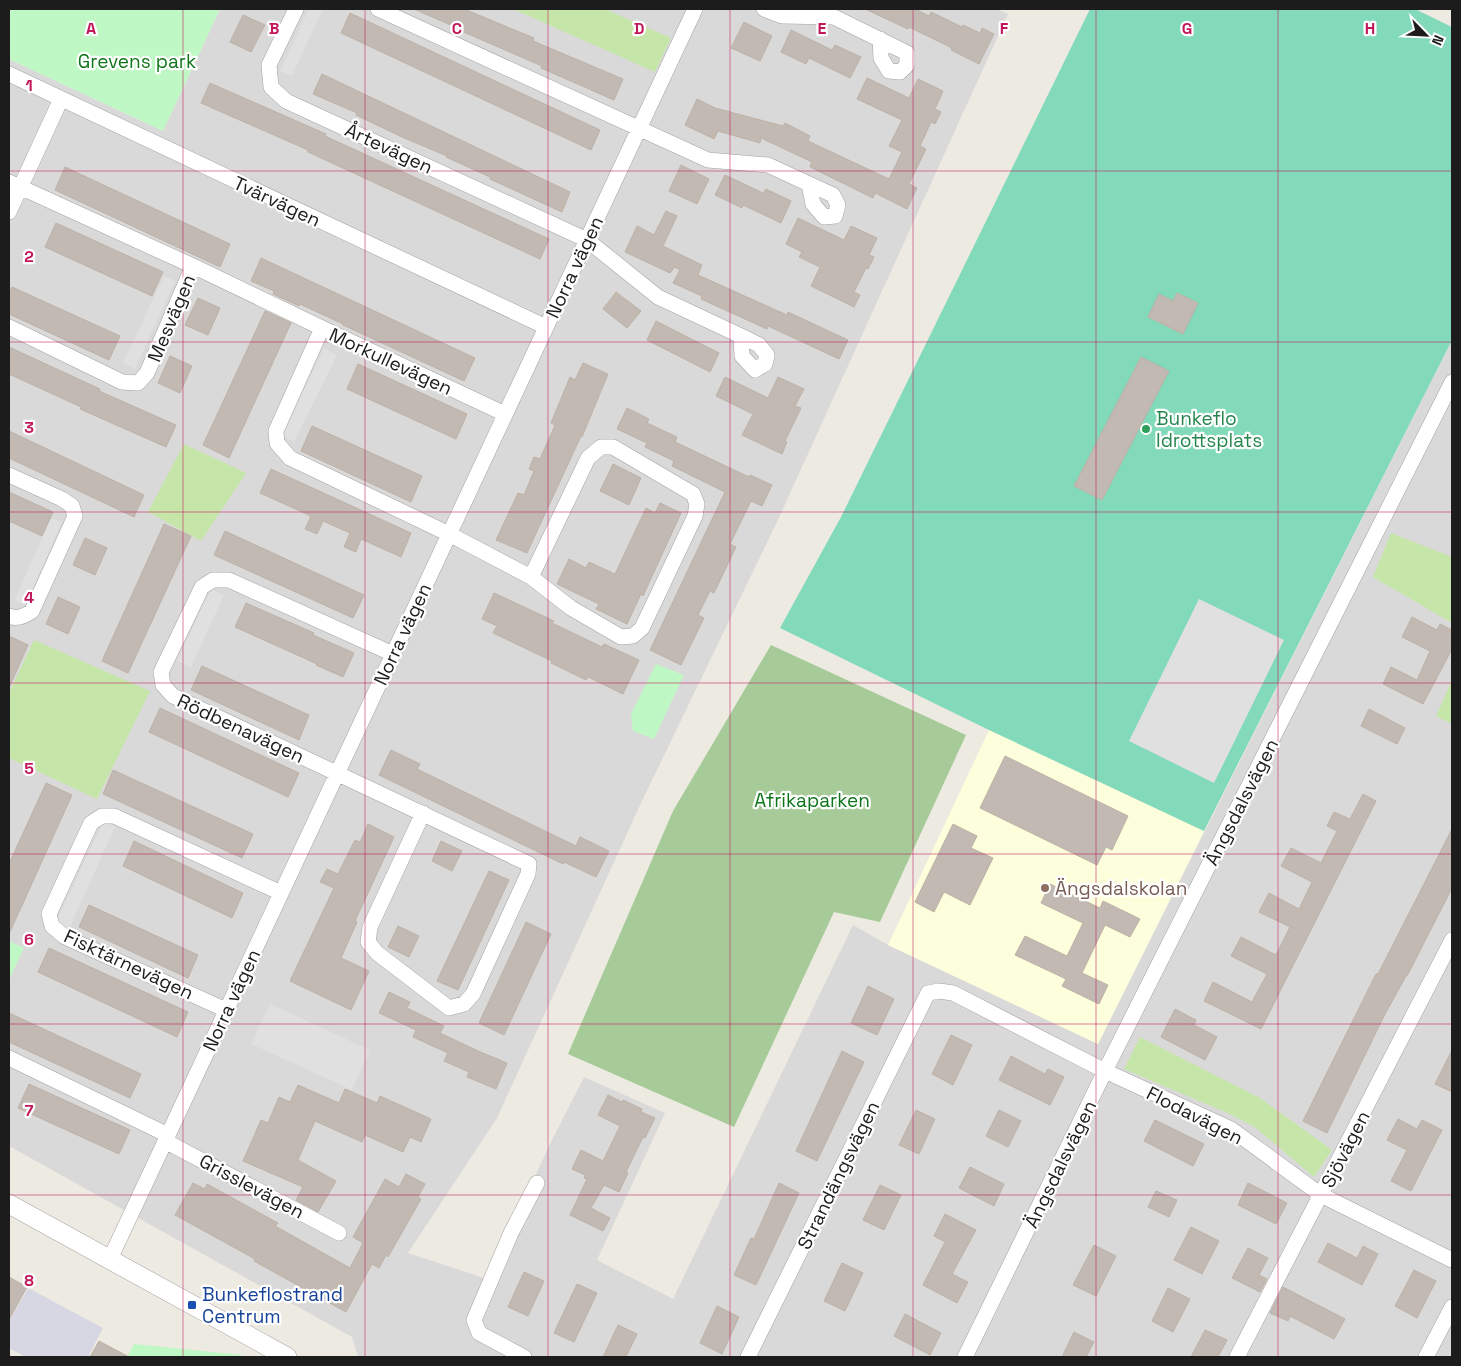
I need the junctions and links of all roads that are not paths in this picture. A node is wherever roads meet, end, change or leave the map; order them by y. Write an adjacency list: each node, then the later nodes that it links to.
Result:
1 (296, 9): 12 (street, Årtevägen)
2 (378, 9): 8 (street)
3 (695, 9): 8 (street, Norra vägen)
4 (764, 9): 5 (street)
5 (880, 39)
6 (9, 74): 7 (street, Tvärvägen)
7 (61, 99): 9 (street); 15 (street, Tvärvägen)
8 (639, 128): 10 (street); 12 (street, Norra vägen)
9 (15, 184): 11 (street); 13 (street, Mesvägen)
10 (809, 184)
11 (9, 212)
12 (587, 240): 15 (street, Norra vägen); 17 (street, Årtevägen)
13 (193, 266): 14 (street, Mesvägen); 16 (street)
14 (9, 327)
15 (546, 327): 19 (street, Norra vägen)
16 (322, 328): 19 (street, Morkullevägen); 21 (street, Morkullevägen)
17 (741, 336)
18 (1452, 382): 32 (street, Ängsdalsvägen)
19 (505, 414): 21 (street, Norra vägen)
20 (9, 475): 23 (street)
21 (449, 534): 22 (street, Morkullevägen); 24 (street, Norra vägen)
22 (531, 576): 22 (street, Morkullevägen)
23 (9, 616)
24 (393, 654): 25 (street, Norra vägen); 25 (street, Rödbenavägen)
25 (337, 773): 26 (street, Rödbenavägen); 27 (street, Norra vägen)
26 (423, 813): 26 (street, Rödbenavägen)
27 (281, 893): 30 (street, Norra vägen); 30 (street, Fisktärnevägen)
28 (1452, 940): 35 (street, Sjövägen)
29 (928, 994): 32 (street, Flodavägen); 43 (street, Strandängsvägen)
30 (226, 1010): 33 (street, Norra vägen)
31 (9, 1058): 33 (street, Grisslevägen)
32 (1105, 1071): 35 (street, Flodavägen); 44 (street, Ängsdalsvägen)
33 (166, 1138): 37 (street, Grisslevägen); 38 (street, Norra vägen)
34 (537, 1183): 42 (street)
35 (1321, 1195): 39 (street, Flodavägen); 45 (street, Sjövägen)
36 (9, 1204): 38 (street)
37 (339, 1233)
38 (110, 1259): 41 (street)
39 (1452, 1260)
40 (1452, 1307): 46 (street)
41 (287, 1357)
42 (524, 1357)
43 (748, 1357)
44 (965, 1357)
45 (1237, 1357)
46 (1426, 1357)

